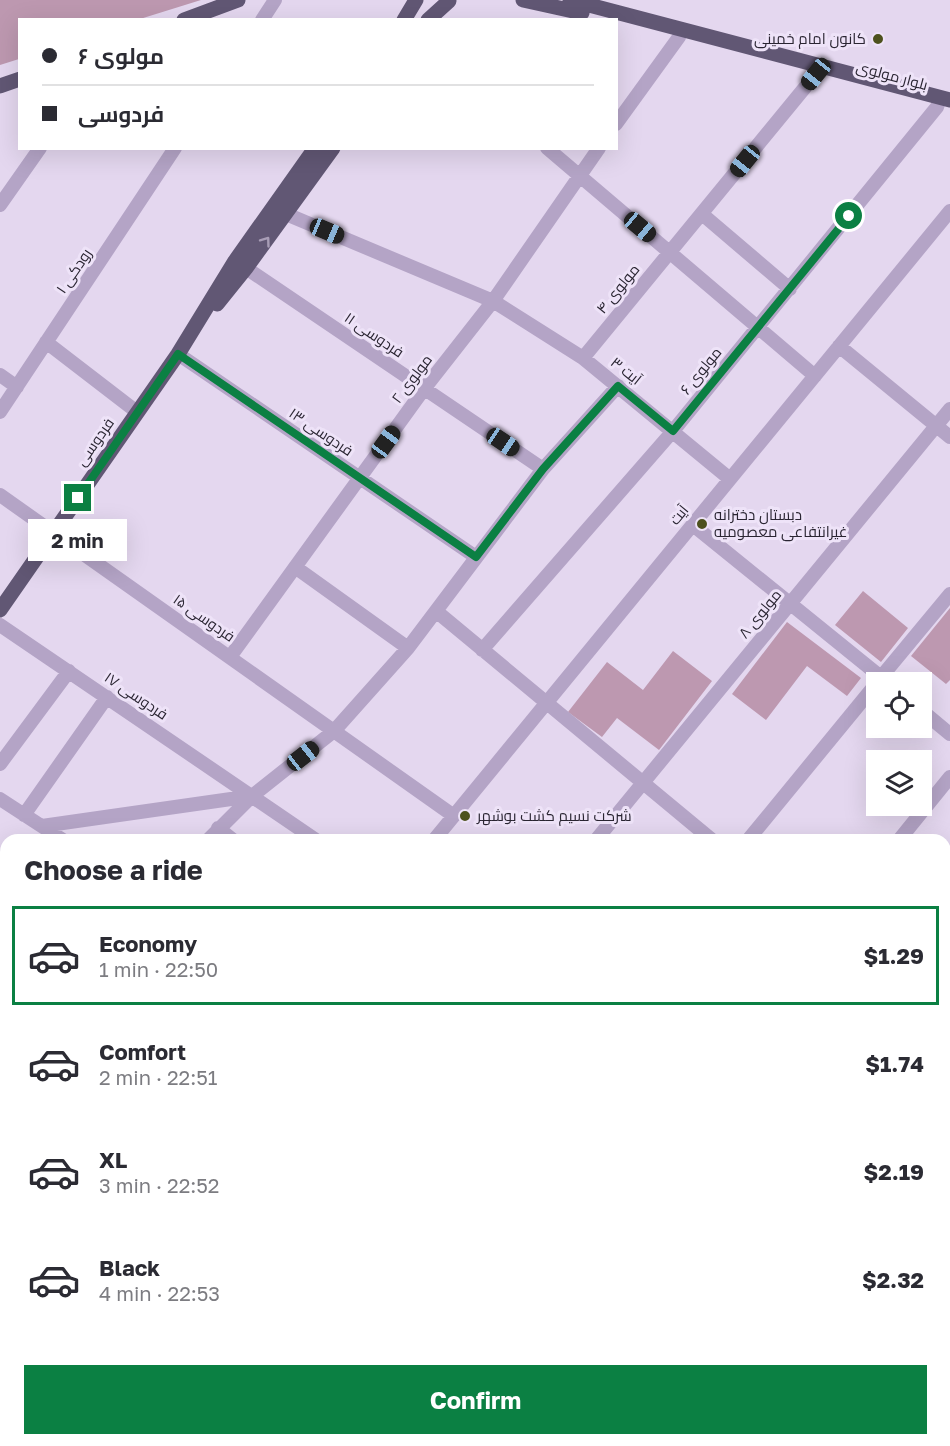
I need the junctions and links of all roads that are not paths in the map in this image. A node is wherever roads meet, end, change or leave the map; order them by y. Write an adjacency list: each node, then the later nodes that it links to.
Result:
1 (238, 0): 7 (main road)
2 (275, 0): 8 (street)
3 (416, 0): 9 (main road)
4 (446, 0): 10 (main road)
5 (523, 0): 11 (main road)
6 (570, 0): 13 (main road, بلوار مولوی)
7 (189, 18)
8 (263, 18)
9 (405, 18)
10 (430, 18)
11 (600, 18)
12 (618, 21): 13 (main road, بلوار مولوی)
13 (680, 33): 14 (main road, بلوار مولوی); 18 (street)
14 (818, 69): 17 (main road, بلوار مولوی); 29 (street, مولوی ۴)
15 (18, 80): 16 (main road)
16 (0, 86)
17 (944, 104): 32 (street, مولوی ۶)
18 (618, 121)
19 (39, 150): 26 (street)
20 (174, 150): 35 (street, رودکی ۱)
21 (314, 150): 37 (main road, فردوسی)
22 (332, 150): 28 (main road, فردوسی)
23 (549, 150): 25 (street)
24 (598, 150): 25 (street, مولوی ۲)
25 (580, 176): 30 (street); 33 (street, مولوی ۲)
26 (0, 205)
27 (950, 211): 36 (street, آیت)
28 (286, 214): 31 (main road, فردوسی, one-way to 28); 33 (street, آیت ۳)
29 (702, 214): 30 (street, مولوی ۴); 32 (street)
30 (670, 253): 34 (street); 38 (street, مولوی ۴)
31 (246, 268): 37 (main road, فردوسی); 43 (street, فردوسی ۱۱)
32 (790, 289): 34 (street, مولوی ۶)
33 (493, 301): 38 (street, آیت ۳); 43 (street, مولوی ۲)
34 (758, 328): 40 (street); 48 (street, مولوی ۶)
35 (46, 342): 42 (street, رودکی ۱); 46 (street)
36 (839, 346): 40 (street, آیت); 47 (street)
37 (178, 354): 46 (main road, فردوسی); 51 (street, فردوسی ۱۳)
38 (583, 358): 41 (street, آیت ۳)
39 (0, 375): 42 (street)
40 (814, 376): 52 (street, آیت)
41 (618, 386): 48 (street, آیت ۳); 50 (street)
42 (17, 387): 45 (street, رودکی ۱)
43 (424, 389): 50 (street, فردوسی ۱۱); 51 (street, مولوی ۲)
44 (950, 409): 47 (street, مولوی ۸)
45 (0, 412)
46 (137, 412): 55 (main road, فردوسی)
47 (936, 426): 49 (street); 59 (street, مولوی ۸)
48 (673, 431): 52 (street, آیت ۳); 64 (street, مولوی ۶)
49 (950, 437)
50 (543, 469): 56 (street)
51 (360, 478): 56 (street, فردوسی ۱۳); 57 (street, مولوی ۲)
52 (730, 479): 54 (street, آیت)
53 (0, 495): 55 (street, فردوسی ۱۵)
54 (693, 525): 59 (street); 71 (street, آیت)
55 (54, 532): 60 (main road, فردوسی); 65 (street, فردوسی ۱۵)
56 (476, 557): 61 (street)
57 (295, 567): 63 (street); 65 (street, مولوی ۲)
58 (950, 594): 68 (street)
59 (790, 604): 67 (street); 77 (street, مولوی ۸)
60 (0, 610)
61 (436, 611): 63 (street); 64 (street)
62 (0, 625): 66 (street, فردوسی ۱۷)
63 (408, 648): 73 (street)
64 (482, 650): 71 (street)
65 (230, 657): 73 (street, فردوسی ۱۵)
66 (69, 671): 69 (street, فردوسی ۱۷); 75 (street)
67 (868, 672)
68 (888, 672)
69 (108, 697): 78 (street, فردوسی ۱۷); 80 (street)
70 (866, 699): 91 (street)
71 (546, 704): 77 (street); 81 (street, آیت)
72 (932, 719): 74 (street)
73 (334, 731): 78 (street); 81 (street, فردوسی ۱۵)
74 (950, 734)
75 (0, 764)
76 (950, 777): 92 (street)
77 (642, 783): 89 (street, مولوی ۸); 90 (street)
78 (252, 796): 82 (street); 83 (street); 87 (street, فردوسی ۱۷)
79 (0, 799): 80 (street)
80 (24, 814): 82 (street)
81 (454, 816): 88 (street, آیت)
82 (42, 826): 84 (street)
83 (218, 828): 85 (street); 86 (street)
84 (54, 834)
85 (213, 834)
86 (226, 834)
87 (307, 834)
88 (439, 834)
89 (601, 834)
90 (705, 834)
91 (752, 834)
92 (904, 834)

